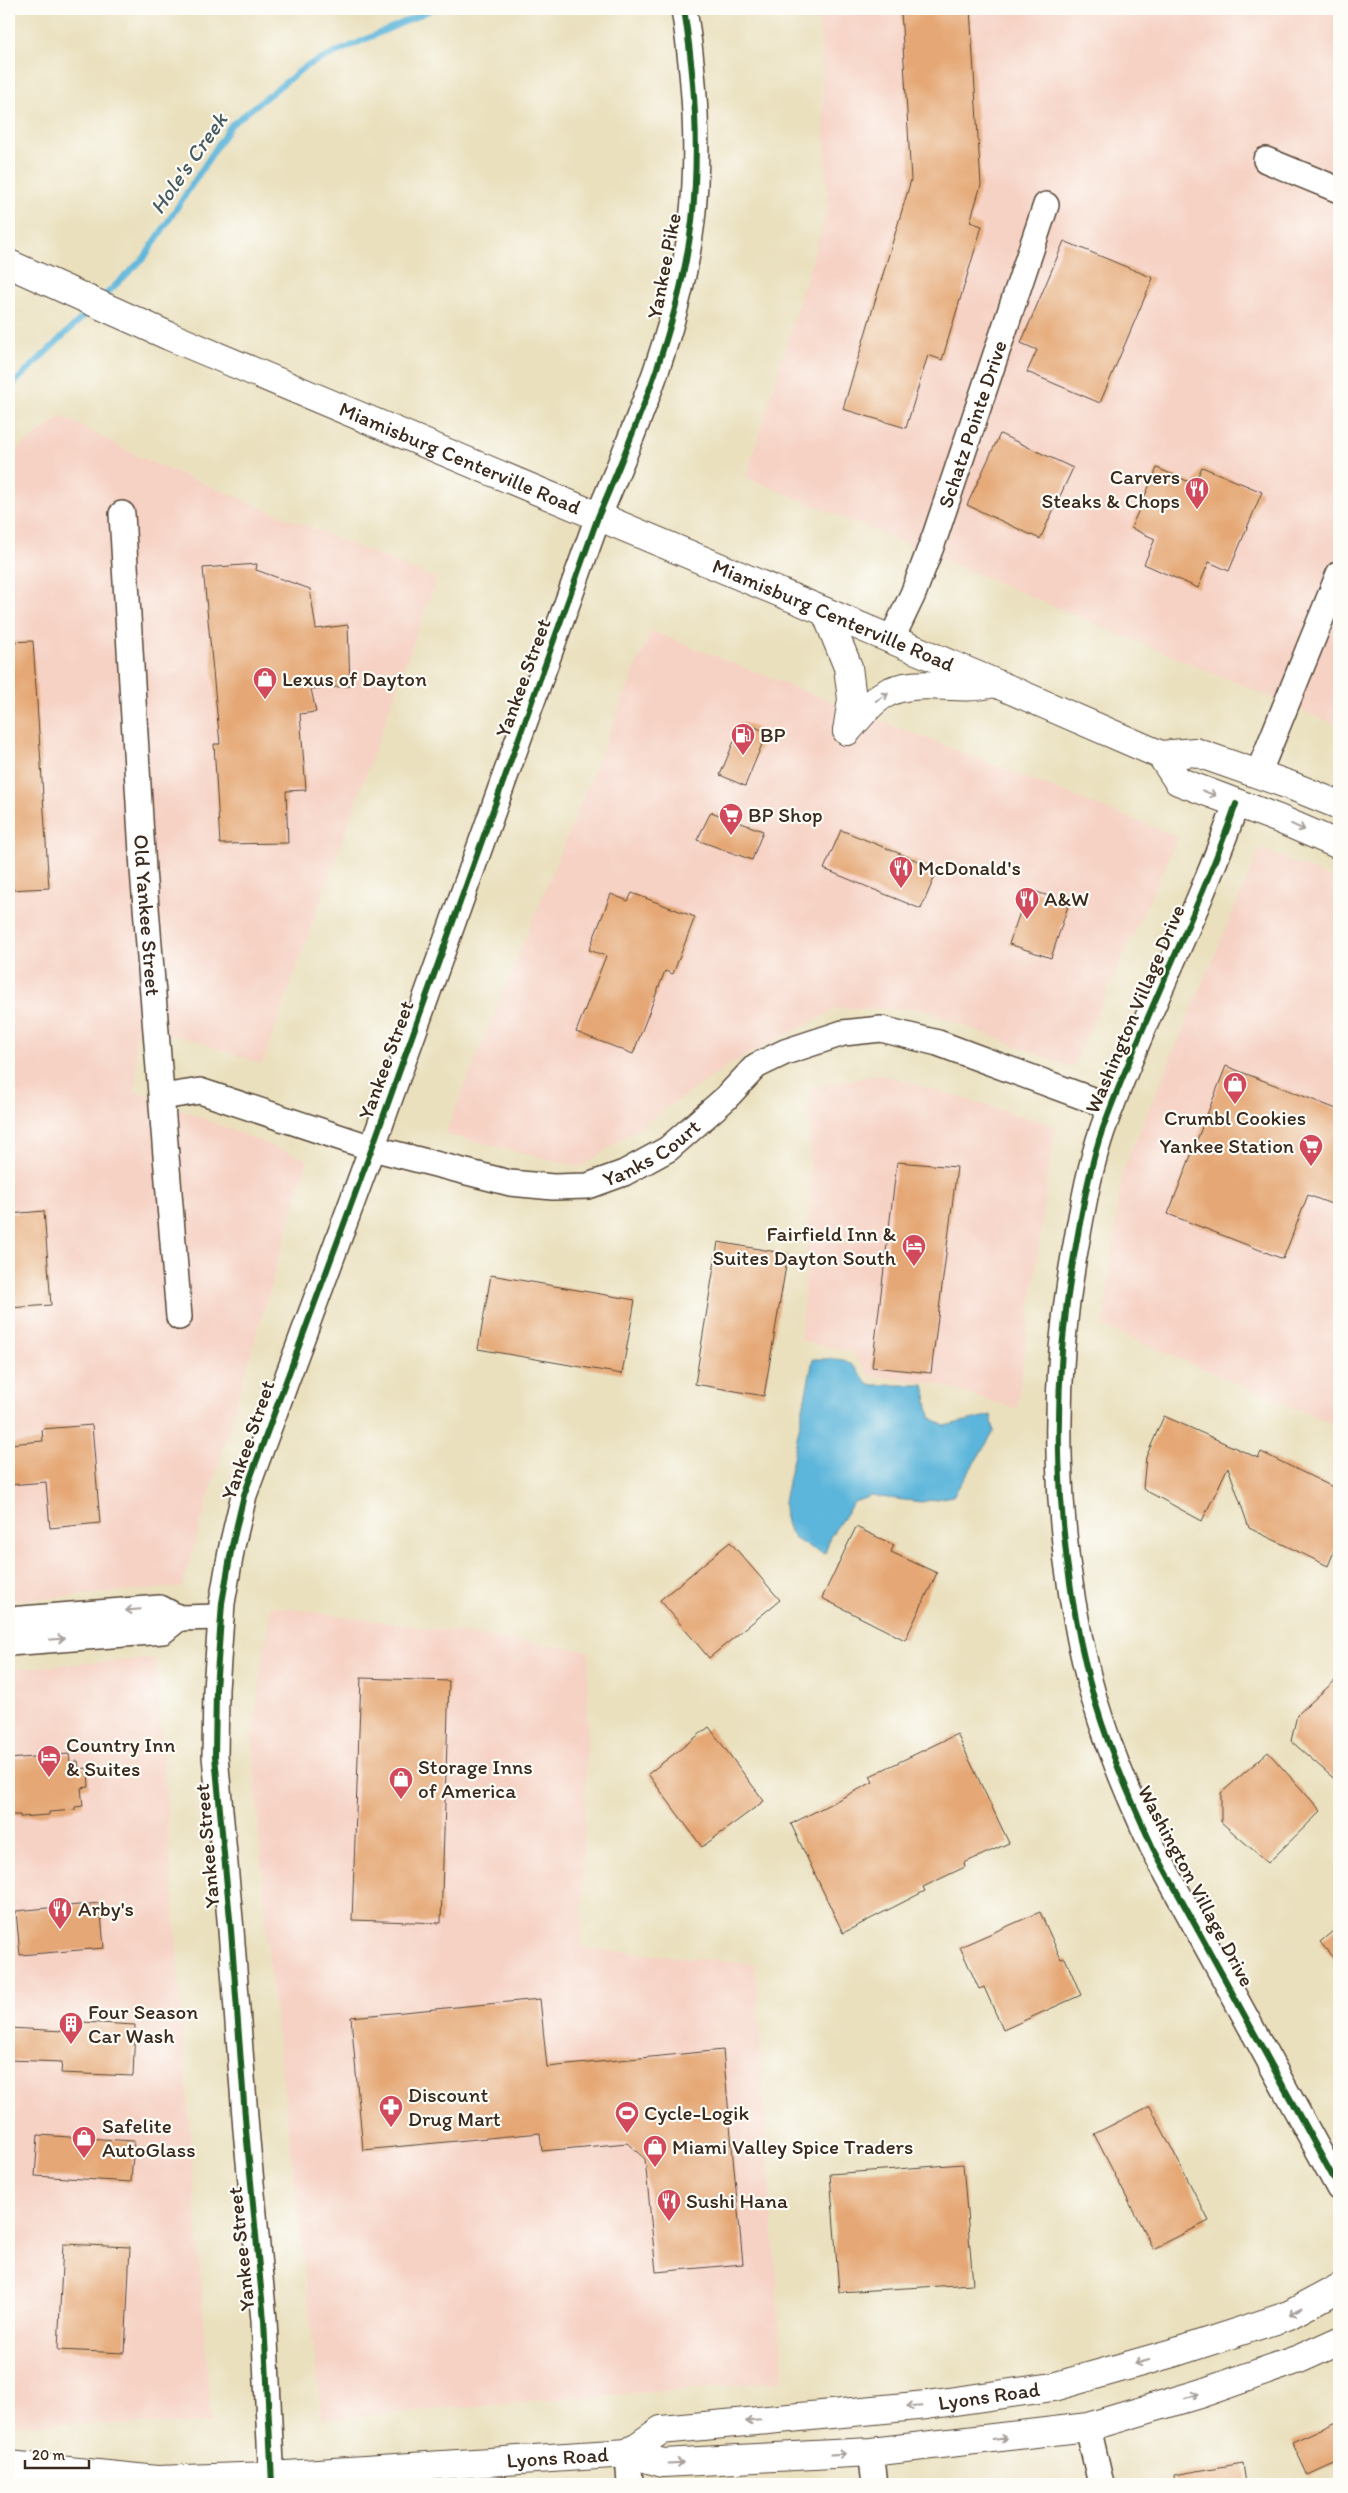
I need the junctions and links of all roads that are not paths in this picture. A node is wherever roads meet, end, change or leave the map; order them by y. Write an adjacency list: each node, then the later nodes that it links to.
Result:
1 (686, 17): 7 (street, Yankee Pike)
2 (1266, 160): 3 (street)
3 (1339, 190)
4 (1046, 205): 10 (street, Schatz Pointe Drive)
5 (9, 264): 7 (main road, Miamisburg Centerville Road)
6 (122, 514): 17 (street, Old Yankee Street)
7 (598, 517): 9 (main road, Miamisburg Centerville Road); 19 (street, Yankee Street)
8 (1339, 574): 13 (street)
9 (826, 613): 10 (main road, Miamisburg Centerville Road); 11 (main road, one-way to 11)
10 (891, 640): 11 (main road, Miamisburg Centerville Road)
11 (995, 683): 12 (main road, Miamisburg Centerville Road)
12 (1164, 759): 13 (main road, Miamisburg Centerville Road); 15 (main road, Miamisburg Centerville Road, one-way to 15)
13 (1258, 774): 14 (main road, Miamisburg Centerville Road)
14 (1332, 802): 15 (main road)
15 (1236, 804): 16 (main road, Miamisburg Centerville Road, one-way to 16); 18 (street, Washington Village Drive)
16 (1339, 845)
17 (162, 1097): 19 (street, Yanks Court); 20 (street, Old Yankee Street)
18 (1111, 1107): 19 (street, Yanks Court); 25 (street, Washington Village Drive)
19 (372, 1148): 21 (street, Yankee Street)
20 (178, 1317)
21 (221, 1617): 22 (street); 32 (street, Yankee Street)
22 (178, 1618): 23 (street, one-way to 23); 24 (street, one-way to 22)
23 (9, 1620)
24 (9, 1643)
25 (1339, 2188)
26 (1339, 2288): 30 (main road, Lyons Road, one-way to 30)
27 (1339, 2341): 28 (main road, Lyons Road, one-way to 27)
28 (1088, 2428): 29 (main road, Lyons Road, one-way to 28); 35 (street)
29 (871, 2452): 30 (main road, Lyons Road, one-way to 29); 34 (street)
30 (628, 2453): 32 (main road, Lyons Road); 33 (street)
31 (9, 2465): 32 (main road, Lyons Road)
32 (272, 2480)
33 (630, 2484)
34 (876, 2484)
35 (1101, 2484)

